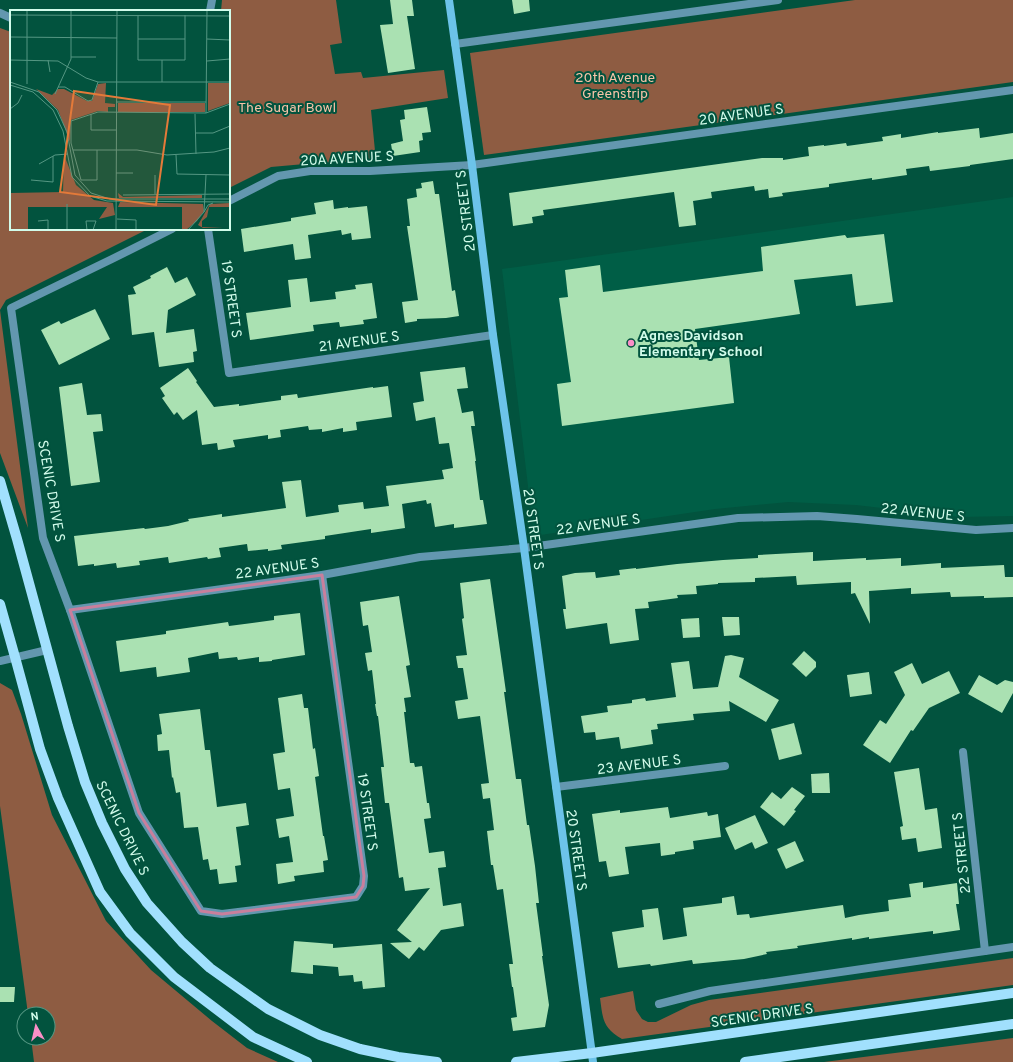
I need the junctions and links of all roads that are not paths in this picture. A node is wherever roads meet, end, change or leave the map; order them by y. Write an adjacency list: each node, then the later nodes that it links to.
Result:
1 (212, 0): 4 (street)
2 (449, 0): 7 (street, 20 STREET S)
3 (778, 0): 7 (street)
4 (210, 10)
5 (0, 13): 6 (street)
6 (10, 18)
7 (455, 44): 9 (street, 20 STREET S)
8 (1013, 90): 9 (street, 20 AVENUE S)
9 (472, 165): 10 (street, 20A AVENUE S); 13 (street, 20 STREET S)
10 (230, 200)
11 (170, 230): 20 (street, SCENIC DRIVE S)
12 (208, 230): 14 (street, 19 STREET S)
13 (493, 334): 14 (street, 21 AVENUE S); 17 (street, 20 STREET S)
14 (229, 373)
15 (0, 481): 21 (main road, SCENIC DRIVE S)
16 (1013, 528): 17 (street, 22 AVENUE S)
17 (524, 548): 18 (street, 22 AVENUE S); 26 (street, 20 STREET S)
18 (322, 575): 20 (street, 22 AVENUE S); 27 (street, 19 STREET S)
19 (0, 604): 22 (main road)
20 (70, 610): 27 (street, SCENIC DRIVE S)
21 (47, 650): 22 (street); 35 (main road, SCENIC DRIVE S)
22 (15, 657): 23 (street); 34 (main road)
23 (0, 661)
24 (963, 752): 29 (street, 22 STREET S)
25 (725, 766): 26 (street, 23 AVENUE S)
26 (556, 787): 33 (street, 20 STREET S)
27 (202, 911)
28 (1013, 947): 29 (street)
29 (985, 951): 31 (street)
30 (1013, 993): 33 (main road, SCENIC DRIVE S)
31 (659, 1004)
32 (1013, 1024): 37 (main road)
33 (592, 1058): 36 (main road, SCENIC DRIVE S)
34 (307, 1062)
35 (437, 1062)
36 (516, 1062)
37 (745, 1062)

